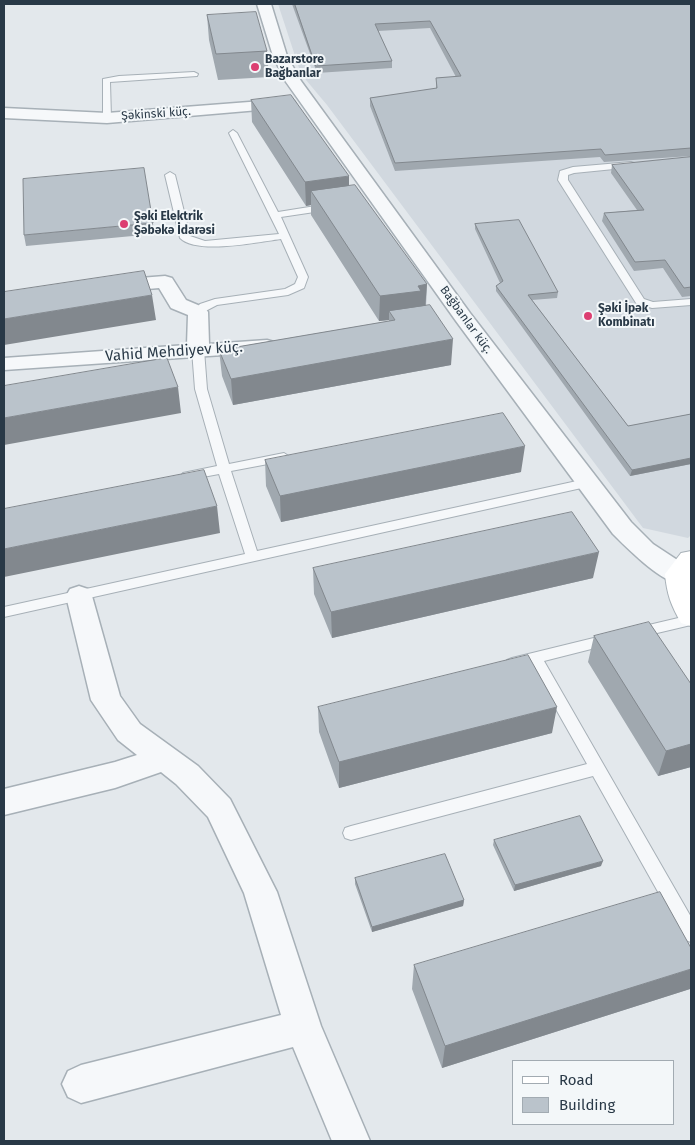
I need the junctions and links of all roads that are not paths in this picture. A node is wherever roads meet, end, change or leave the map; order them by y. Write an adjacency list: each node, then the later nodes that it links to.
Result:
1 (264, 4): 3 (street, Bağbanlar küç.)
2 (194, 74): 5 (lane)
3 (308, 102): 5 (street, Şəkinski küç.); 21 (street, Bağbanlar küç.)
4 (4, 113): 5 (street, Şəkinski küç.)
5 (107, 118)
6 (233, 133): 10 (lane)
7 (642, 164): 13 (lane)
8 (170, 175): 11 (lane)
9 (341, 205): 10 (lane)
10 (275, 215): 11 (lane)
11 (285, 236): 14 (lane)
12 (91, 289): 14 (street)
13 (691, 302)
14 (198, 312): 16 (street)
15 (285, 344): 16 (street, Vahid Mehdiyev küç.)
16 (198, 350): 17 (street, Vahid Mehdiyev küç.); 19 (lane)
17 (4, 364)
18 (301, 454): 19 (lane)
19 (224, 468): 20 (lane); 22 (lane)
20 (176, 478)
21 (586, 483): 22 (lane); 23 (street, Bağbanlar küç.)
22 (252, 556): 24 (lane)
23 (685, 567): 26 (street, Bağbanlar küç.)
24 (79, 596): 25 (lane); 29 (street)
25 (4, 612)
26 (691, 618): 27 (lane)
27 (535, 658): 28 (lane); 30 (lane)
28 (497, 668)
29 (166, 758): 31 (street); 34 (street)
30 (598, 768): 32 (lane); 33 (lane)
31 (4, 802)
32 (351, 833)
33 (691, 934)
34 (303, 1027): 35 (street); 36 (street)
35 (81, 1084)
36 (351, 1141)

